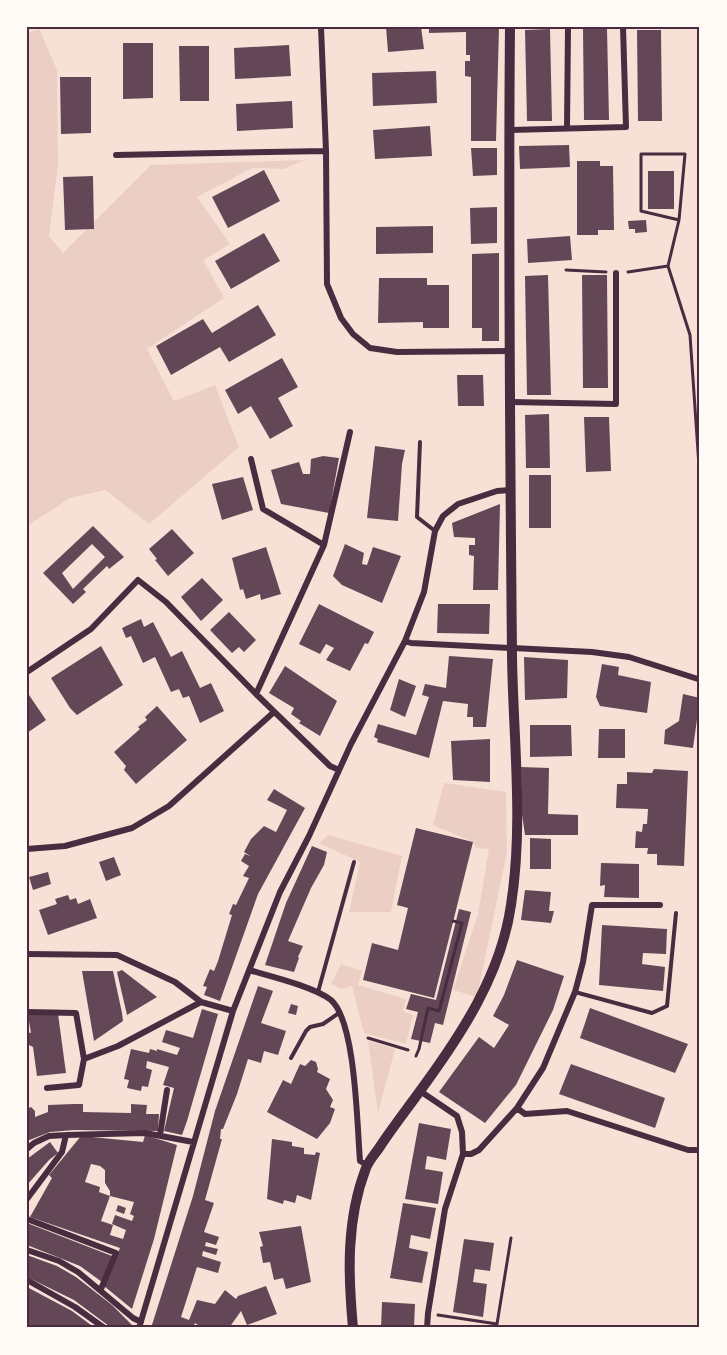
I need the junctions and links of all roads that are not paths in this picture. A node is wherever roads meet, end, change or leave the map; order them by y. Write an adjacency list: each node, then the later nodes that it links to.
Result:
1 (321, 27): 7 (street)
2 (510, 27): 6 (main road)
3 (568, 27): 5 (street)
4 (623, 27): 5 (street)
5 (567, 128): 6 (street)
6 (510, 130): 10 (main road)
7 (326, 151): 8 (street); 10 (street)
8 (116, 155)
9 (616, 273): 11 (street)
10 (510, 351): 11 (main road)
11 (510, 402): 15 (main road)
12 (350, 432): 17 (street)
13 (420, 442): 16 (lane)
14 (251, 459): 17 (street)
15 (512, 490): 16 (street); 40 (main road)
16 (435, 531): 18 (street)
17 (324, 545): 21 (street)
18 (405, 641): 20 (street); 23 (street)
19 (27, 672): 21 (street)
20 (698, 679)
21 (256, 694): 22 (street)
22 (274, 712): 23 (street); 24 (street)
23 (339, 770): 29 (street)
24 (27, 849)
25 (354, 862): 30 (lane)
26 (660, 905): 31 (street)
27 (676, 913): 31 (lane)
28 (27, 954): 32 (street)
29 (249, 970): 30 (street); 33 (street)
30 (318, 992): 35 (street)
31 (575, 992): 41 (street)
32 (201, 1002): 33 (street); 37 (street)
33 (232, 1011): 44 (street)
34 (27, 1012): 37 (street)
35 (340, 1012): 36 (lane); 48 (street)
36 (291, 1058)
37 (84, 1059): 38 (street)
38 (47, 1088)
39 (167, 1090): 43 (street)
40 (420, 1091): 47 (street); 48 (main road)
41 (517, 1108): 46 (street); 47 (street)
42 (66, 1134): 43 (street); 45 (street); 49 (street)
43 (160, 1135): 44 (street)
44 (193, 1142): 54 (street)
45 (27, 1149)
46 (700, 1150)
47 (462, 1154): 57 (street)
48 (368, 1165): 56 (main road)
49 (27, 1198)
50 (27, 1219): 53 (street)
51 (27, 1250): 53 (street)
52 (27, 1280): 55 (street)
53 (101, 1289): 54 (street)
54 (140, 1325)
55 (103, 1327)
56 (353, 1328)
57 (427, 1328)

